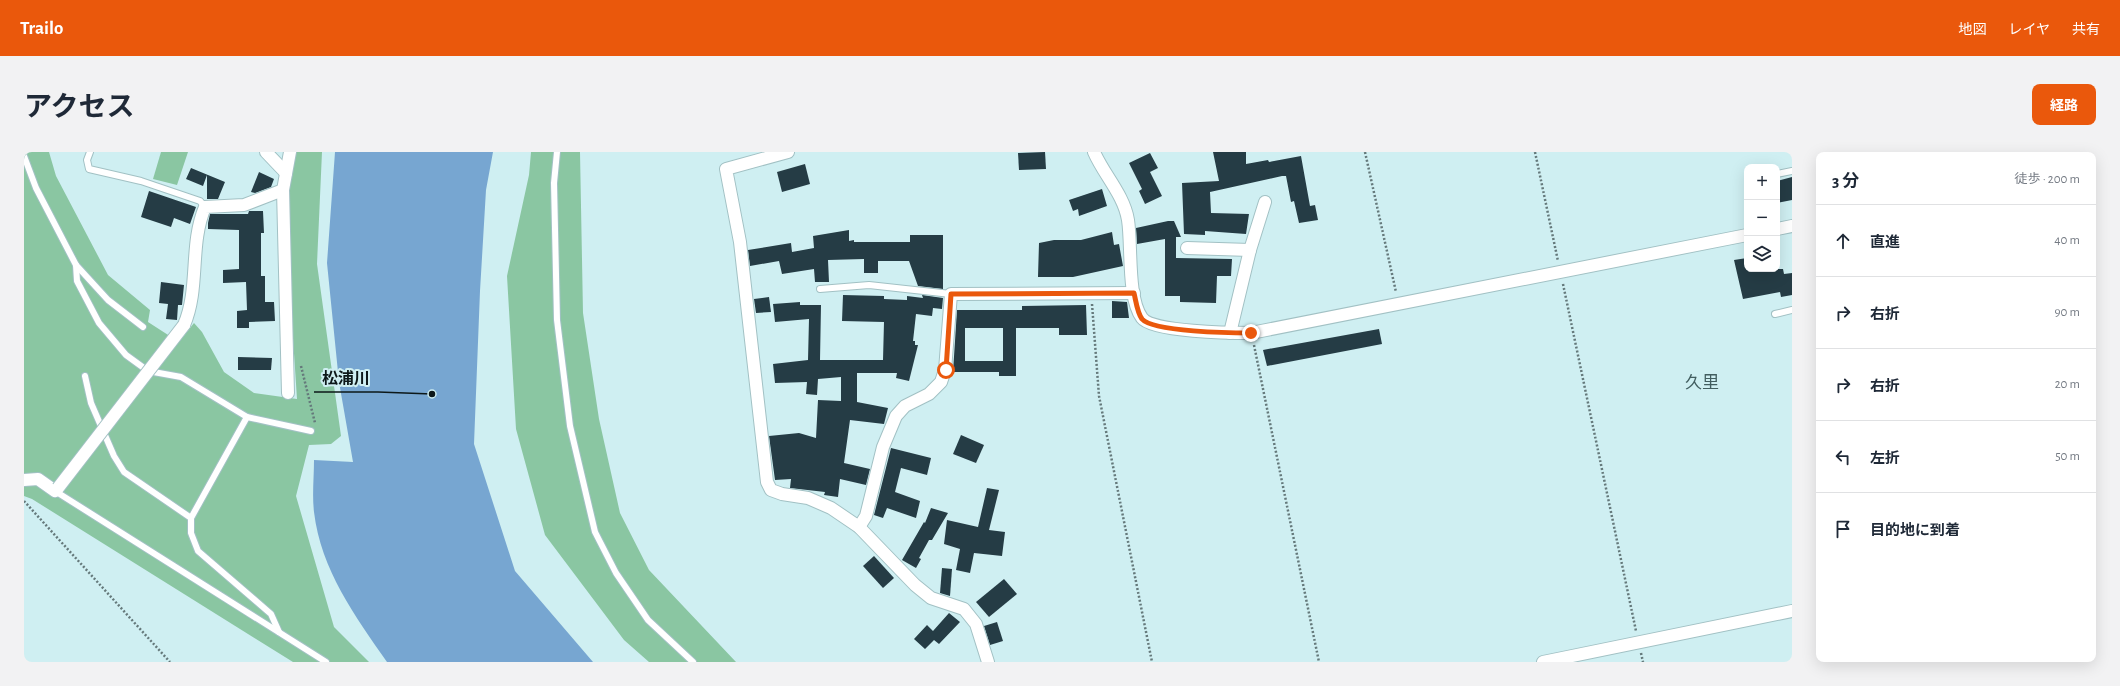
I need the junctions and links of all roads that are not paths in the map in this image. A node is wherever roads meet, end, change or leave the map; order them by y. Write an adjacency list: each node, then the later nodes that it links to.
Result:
1 (90, 152): 13 (lane)
2 (266, 152): 9 (street)
3 (290, 152): 9 (street)
4 (557, 152): 38 (lane)
5 (788, 152): 34 (street)
6 (1094, 152): 21 (street)
7 (24, 156): 19 (lane)
8 (1792, 171): 10 (lane)
9 (286, 173): 11 (street)
10 (1780, 173)
11 (283, 190): 13 (street); 28 (street)
12 (1265, 202): 18 (street)
13 (205, 207): 32 (street, bridge)
14 (1792, 226): 15 (street)
15 (1780, 228)
16 (1744, 236): 26 (street)
17 (1187, 248): 18 (street)
18 (1250, 250): 26 (street)
19 (76, 265): 25 (lane); 29 (lane)
20 (820, 289): 22 (lane)
21 (1134, 293): 22 (street); 26 (street)
22 (951, 294): 34 (street)
23 (1792, 310): 24 (lane)
24 (1775, 314)
25 (143, 327)
26 (1230, 333)
27 (85, 376): 33 (lane)
28 (288, 393)
29 (247, 417): 30 (lane); 33 (lane)
30 (311, 431)
31 (24, 480): 32 (street)
32 (56, 489): 36 (lane)
33 (191, 518): 36 (lane)
34 (859, 527): 39 (street)
35 (1792, 611): 40 (street)
36 (279, 632): 37 (lane)
37 (326, 662)
38 (693, 662)
39 (988, 662)
40 (1543, 662)

